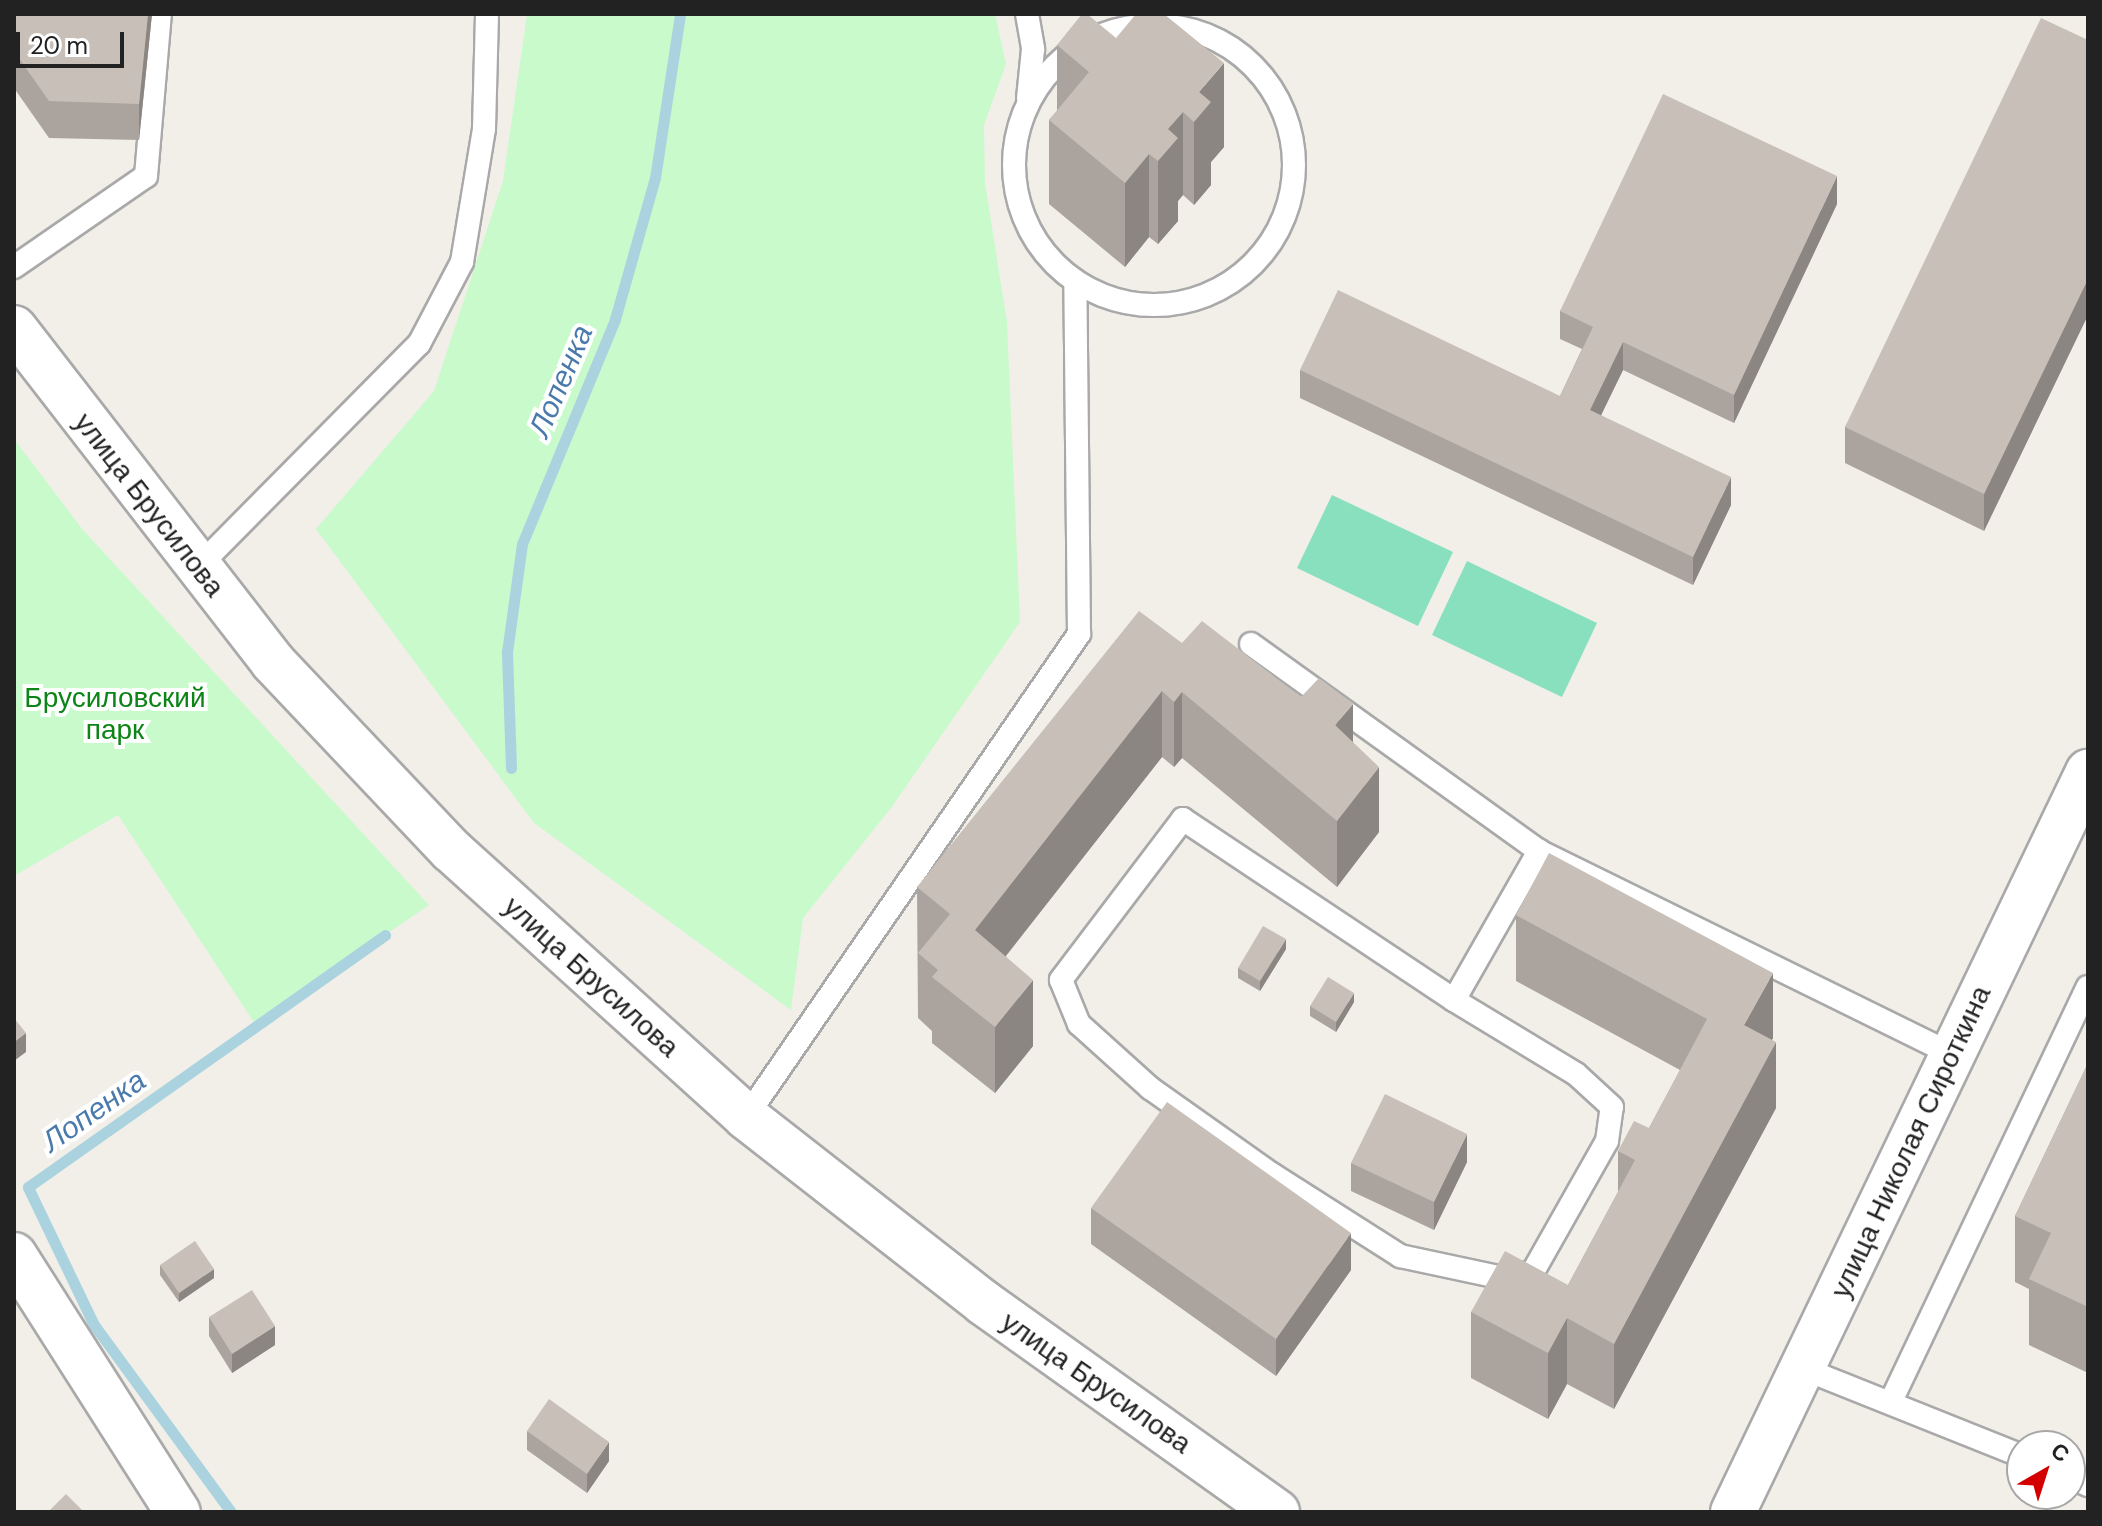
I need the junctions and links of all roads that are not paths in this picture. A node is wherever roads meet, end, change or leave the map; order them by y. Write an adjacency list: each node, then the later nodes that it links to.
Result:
1 (160, 14): 5 (lane)
2 (487, 14): 8 (lane)
3 (1027, 14): 4 (lane)
4 (1028, 98): 6 (lane); 6 (lane)
5 (14, 267)
6 (1075, 281): 15 (lane)
7 (14, 328): 8 (street, улица Брусилова)
8 (198, 567): 15 (street, улица Брусилова)
9 (1251, 644): 11 (lane)
10 (2088, 772): 14 (street, улица Николая Сироткина)
11 (1539, 851): 13 (lane); 14 (lane)
12 (2088, 987): 18 (lane)
13 (1454, 1000): 13 (lane)
14 (1950, 1053): 17 (street, улица Николая Сироткина)
15 (746, 1117): 21 (street, улица Брусилова)
16 (14, 1255): 20 (street)
17 (1807, 1370): 18 (lane); 22 (street, улица Николая Сироткина)
18 (1892, 1399): 19 (lane)
19 (2006, 1449)
20 (178, 1512)
21 (1277, 1512)
22 (1733, 1512)

